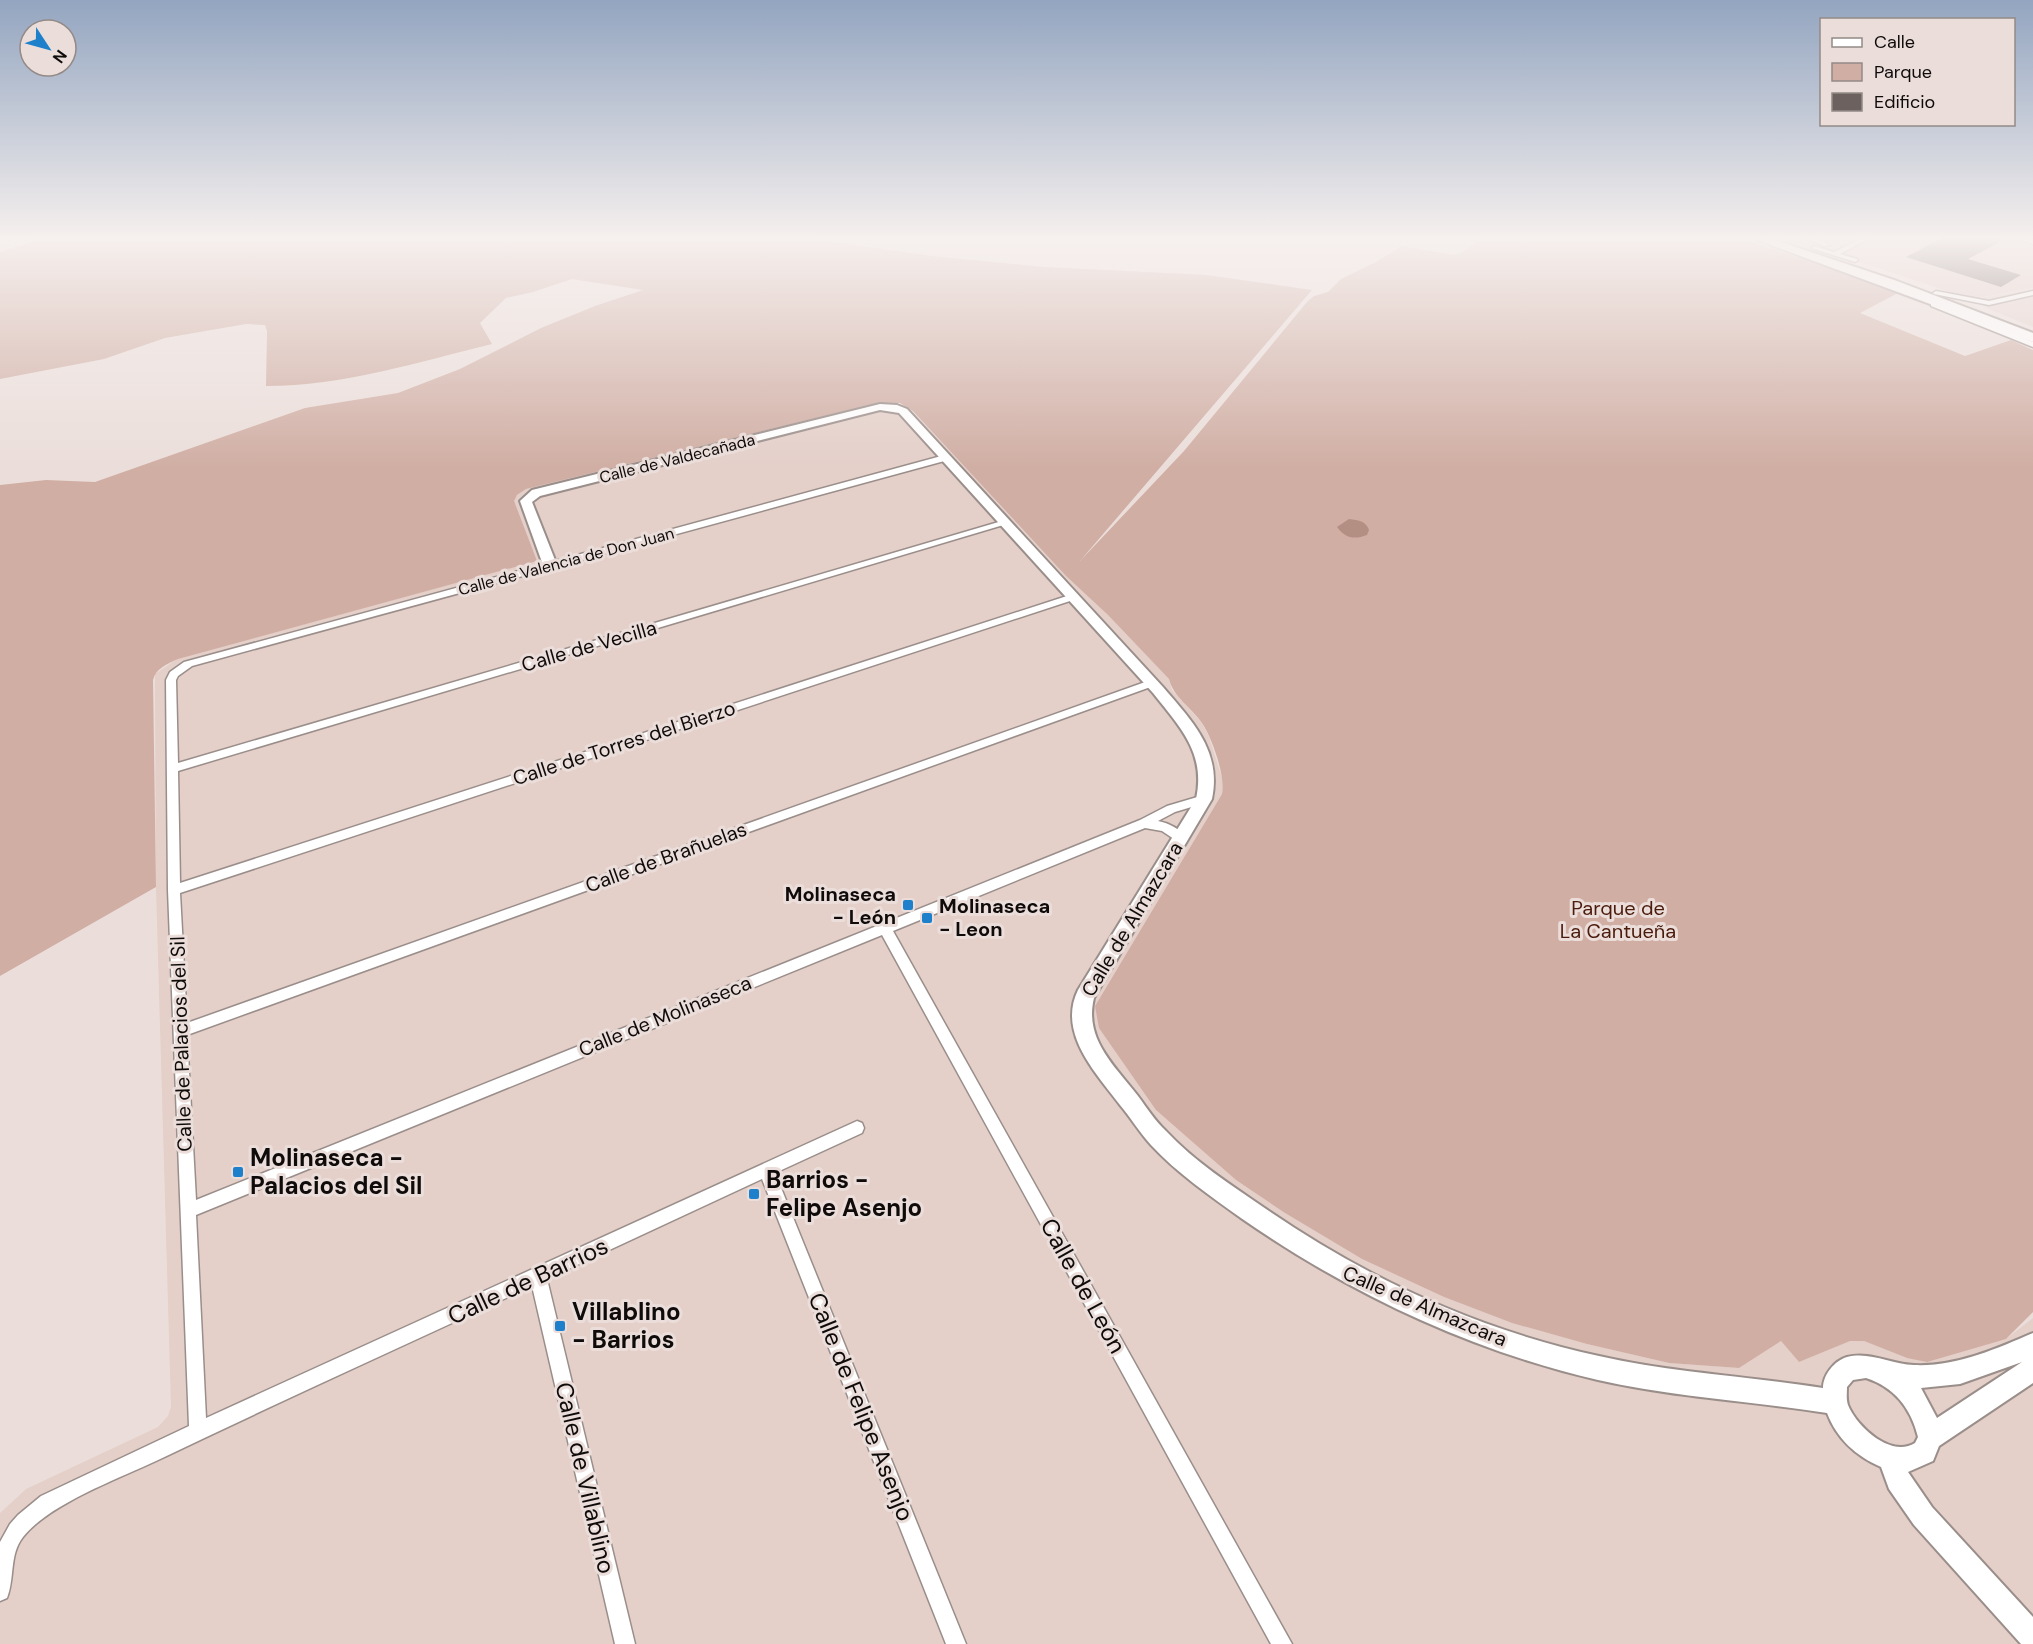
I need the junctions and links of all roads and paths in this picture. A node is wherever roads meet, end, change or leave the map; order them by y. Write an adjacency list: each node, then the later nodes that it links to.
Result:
1 (1969, 314): 6 (street)
2 (1972, 314): 5 (highway)
3 (1984, 314): 4 (highway)
4 (2033, 331)
5 (2033, 338)
6 (2033, 345)
7 (897, 408): 8 (street, Calle de Almazcara); 10 (street, Calle de Valdecañada)
8 (945, 458): 9 (street, Calle de Almazcara); 10 (street, Calle de Valencia de Don Juan)
9 (1005, 523): 11 (street, Calle de Almazcara); 14 (street, Calle de Vecilla)
10 (550, 565): 12 (street, Calle de Valencia de Don Juan)
11 (1073, 597): 13 (street, Calle de Almazcara); 18 (street, Calle de Torres del Bierzo)
12 (188, 664): 14 (street, Calle de Palacios del Sil)
13 (1152, 683): 15 (street, Calle de Almazcara); 20 (street, Calle de Brañuelas)
14 (172, 769): 18 (street, Calle de Palacios del Sil)
15 (1204, 800): 16 (street, Calle de Molinaseca); 17 (street, Calle de Almazcara)
16 (1144, 823): 17 (street); 19 (street, Calle de Molinaseca)
17 (1181, 838): 28 (street, Calle de Almazcara)
18 (174, 890): 20 (street, Calle de Palacios del Sil)
19 (884, 927): 23 (street, Calle de Molinaseca); 36 (street, Calle de León)
20 (180, 1032): 23 (street, Calle de Palacios del Sil)
21 (857, 1128): 22 (street, Calle de Barrios)
22 (766, 1170): 24 (street, Calle de Barrios); 35 (street, Calle de Felipe Asenjo)
23 (187, 1211): 29 (street, Calle de Palacios del Sil)
24 (538, 1277): 29 (street, Calle de Barrios); 34 (street, Calle de Villablino)
25 (2033, 1345): 27 (street)
26 (2033, 1369): 30 (street)
27 (1889, 1374): 28 (street); 30 (street)
28 (1835, 1402): 31 (street)
29 (198, 1431): 32 (street, Calle de Barrios)
30 (1930, 1437): 31 (street)
31 (1891, 1458): 33 (street)
32 (0, 1591)
33 (2033, 1637)
34 (625, 1644)
35 (956, 1644)
36 (1282, 1644)

